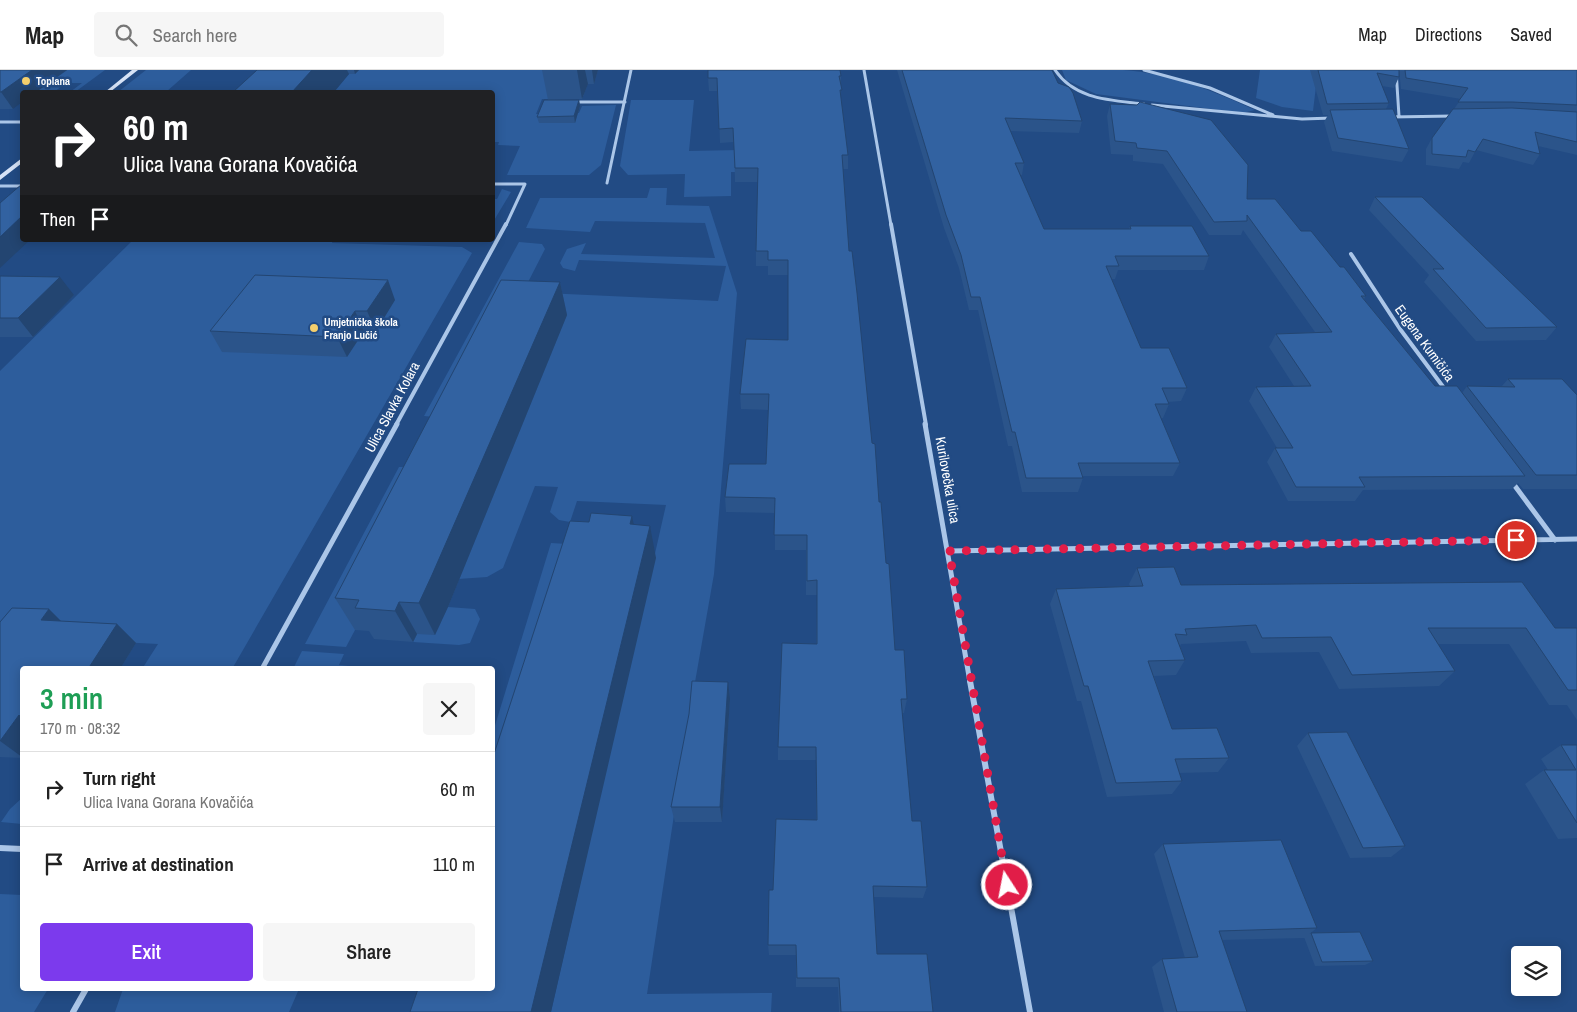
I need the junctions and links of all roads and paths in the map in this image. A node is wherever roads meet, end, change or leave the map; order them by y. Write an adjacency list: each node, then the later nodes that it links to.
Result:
1 (135, 70): 7 (main road)
2 (631, 70): 9 (street)
3 (864, 70): 28 (street, Kurilovečka ulica)
4 (1055, 70): 10 (street)
5 (1144, 70): 10 (street)
6 (1396, 70): 12 (street)
7 (110, 90)
8 (572, 102): 9 (street)
9 (625, 102): 19 (street)
10 (1275, 116): 14 (street)
11 (1390, 116): 12 (street)
12 (1399, 116): 13 (street)
13 (1458, 116)
14 (1342, 118)
15 (0, 122): 16 (street)
16 (20, 122)
17 (20, 162): 18 (main road)
18 (0, 178)
19 (607, 183)
20 (495, 184): 29 (street, Ulica Slavka Kolara)
21 (0, 186): 22 (street)
22 (20, 186)
23 (1351, 254): 24 (street, Eugena Kumičića)
24 (1450, 396)
25 (1506, 474): 26 (street)
26 (1555, 540): 27 (street); 28 (street)
27 (1577, 540)
28 (949, 551): 34 (street, Kurilovečka ulica)
29 (264, 666)
30 (0, 848): 31 (street)
31 (20, 849)
32 (85, 991): 33 (street)
33 (73, 1012)
34 (1030, 1012)

